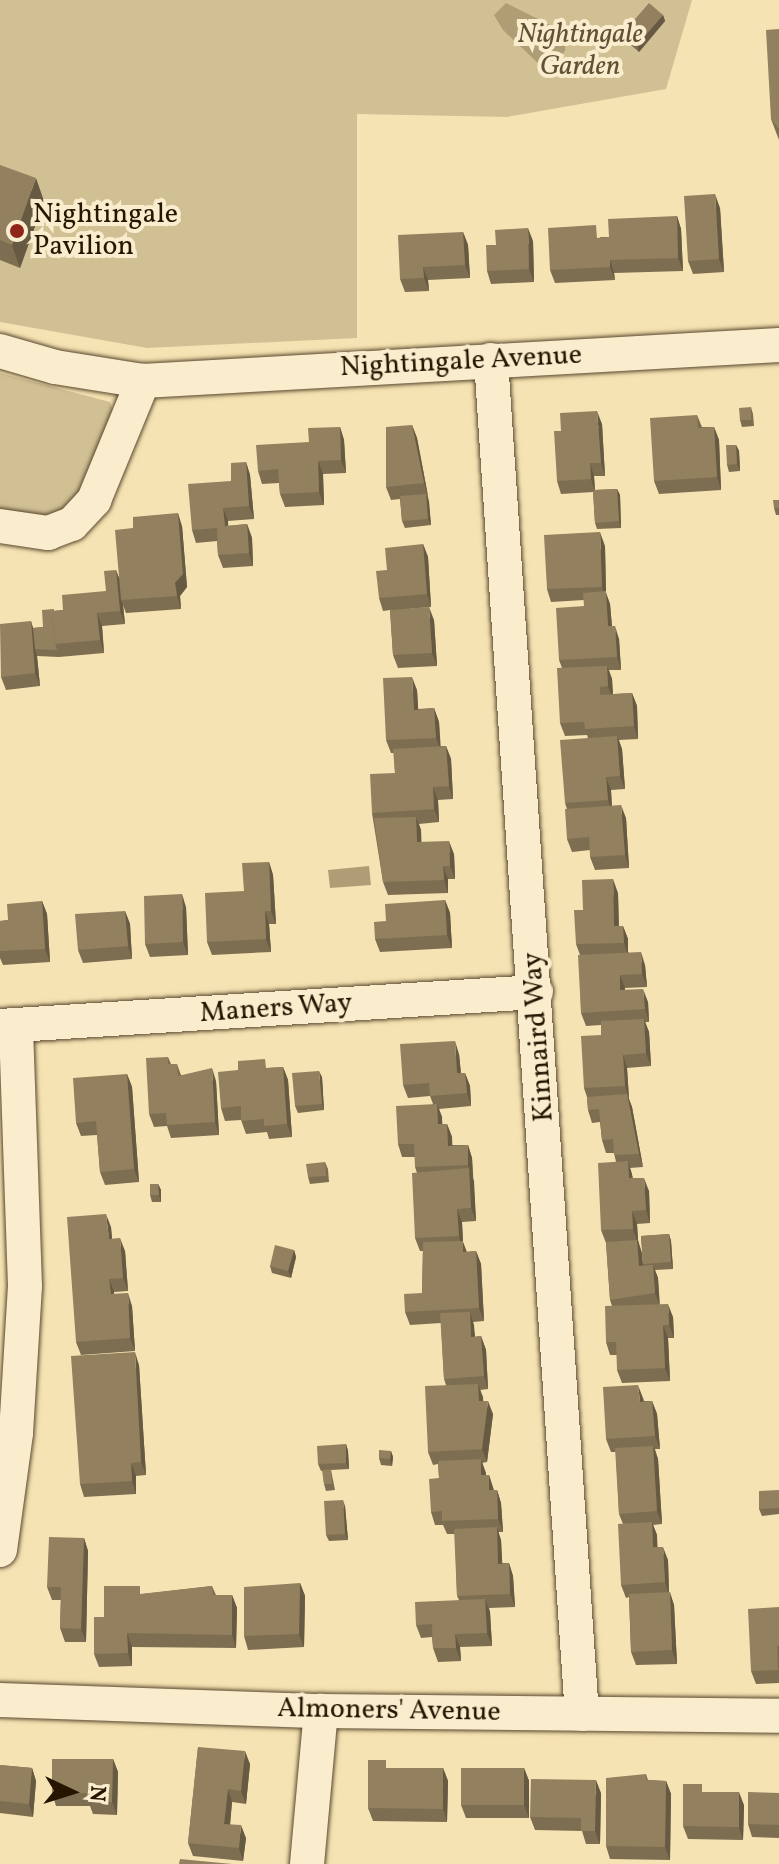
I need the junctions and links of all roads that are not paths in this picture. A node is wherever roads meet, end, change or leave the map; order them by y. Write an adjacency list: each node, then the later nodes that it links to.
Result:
1 (779, 345): 3 (street, Nightingale Avenue)
2 (0, 351): 4 (street, Nightingale Avenue)
3 (491, 360): 4 (street, Nightingale Avenue); 6 (street, Kinnaird Way)
4 (143, 381): 5 (street)
5 (0, 526)
6 (536, 992): 7 (street, Maners Way); 11 (street, Kinnaird Way)
7 (8, 1026): 8 (street)
8 (0, 1550)
9 (0, 1700): 10 (street, Almoners' Avenue)
10 (321, 1711): 11 (street, Almoners' Avenue); 13 (street)
11 (582, 1714): 12 (street, Almoners' Avenue)
12 (779, 1716)
13 (307, 1864)

